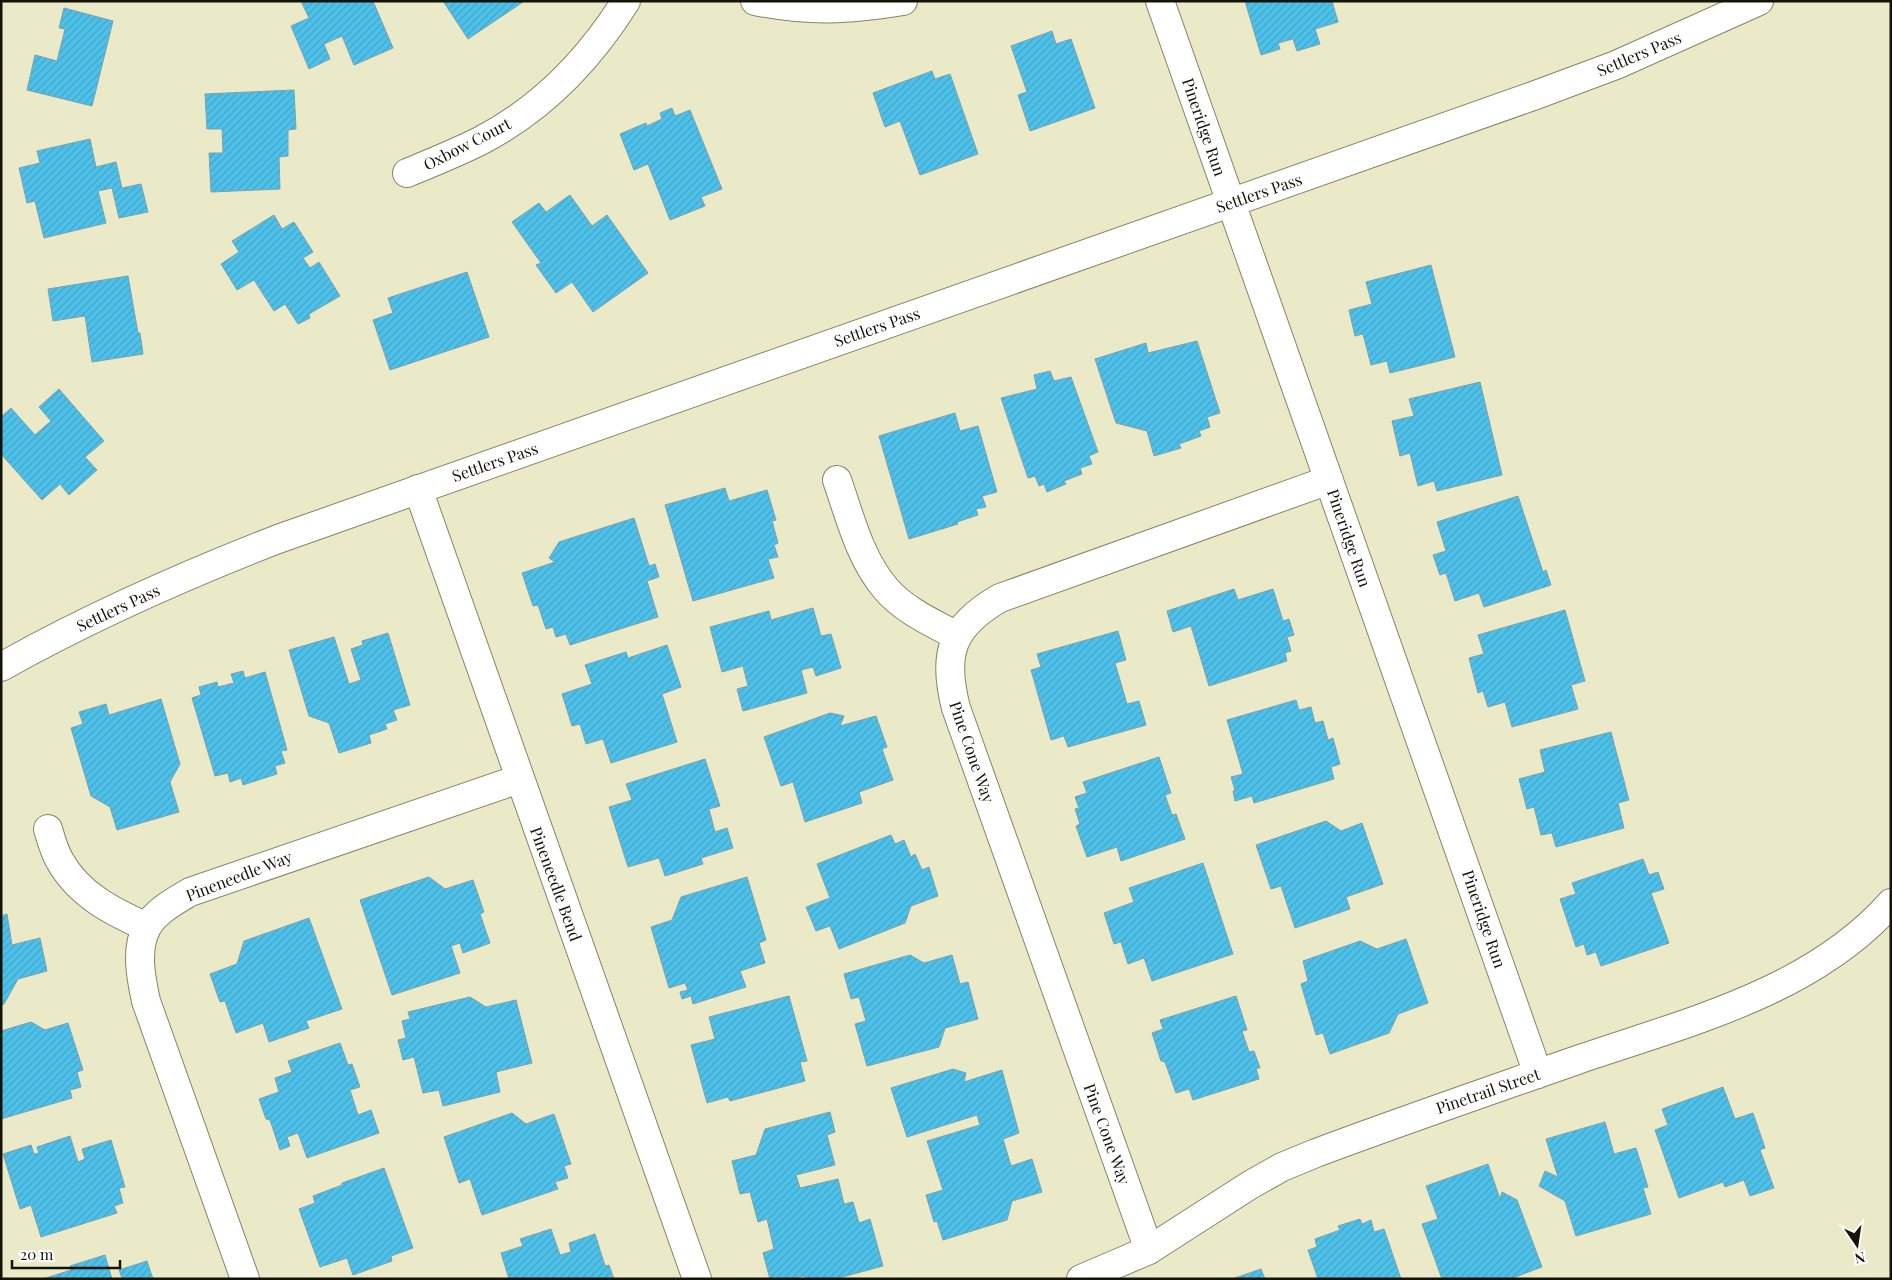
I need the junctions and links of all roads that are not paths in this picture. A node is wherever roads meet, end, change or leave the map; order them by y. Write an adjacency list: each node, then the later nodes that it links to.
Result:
1 (626, 1): 6 (street, Oxbow Court)
2 (755, 1): 3 (street)
3 (903, 1)
4 (1160, 1): 7 (street, Pineridge Run)
5 (1759, 1): 7 (street, Settlers Pass)
6 (407, 173)
7 (1230, 203): 9 (street, Pineridge Run); 10 (street, Settlers Pass)
8 (838, 480): 11 (street)
9 (1329, 480): 11 (street, Pine Cone Way); 17 (street, Pineridge Run)
10 (418, 489): 12 (street, Settlers Pass); 13 (street, Pineneedle Bend)
11 (957, 636): 18 (street, Pine Cone Way)
12 (1, 667)
13 (519, 778): 16 (street, Pineneedle Way); 20 (street, Pineneedle Bend)
14 (48, 828): 16 (street)
15 (1891, 903): 17 (street, Pinetrail Street)
16 (147, 927): 19 (street)
17 (1538, 1074): 18 (street, Pinetrail Street)
18 (1149, 1250): 21 (street, Pinetrail Street)
19 (245, 1279)
20 (696, 1279)
21 (1081, 1279)

